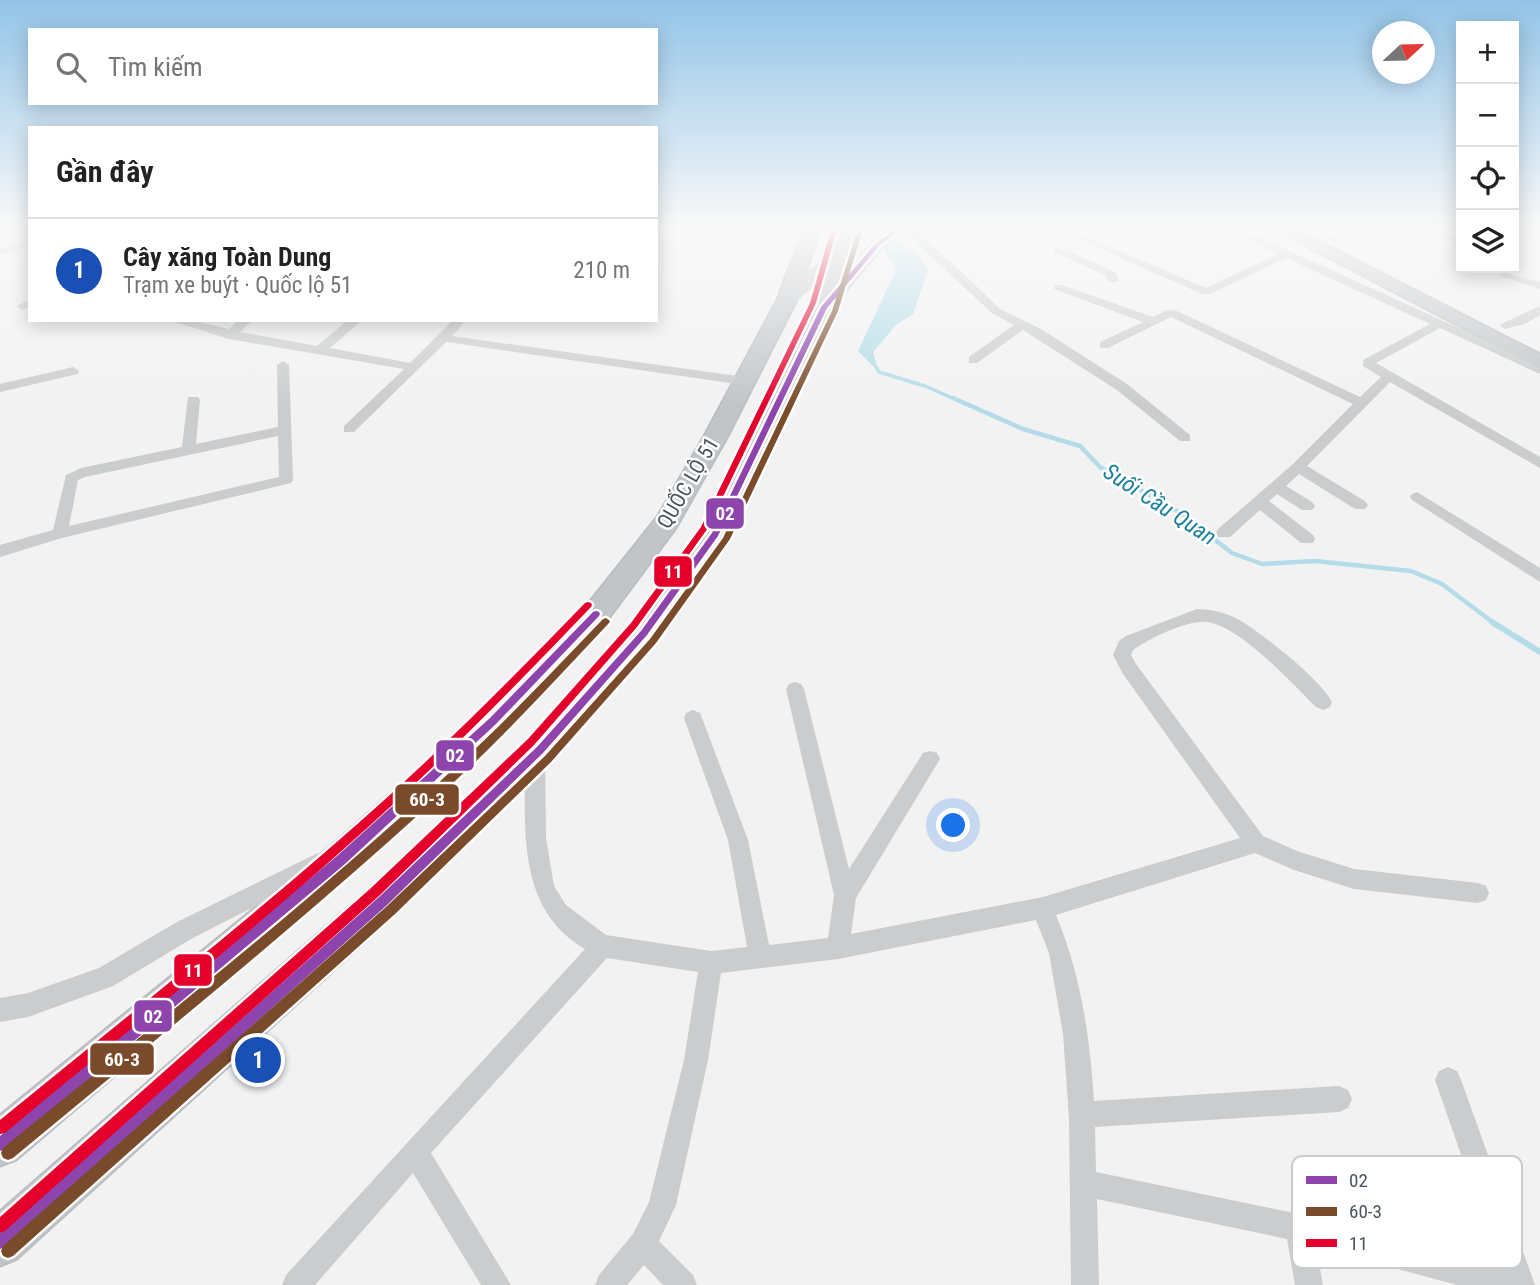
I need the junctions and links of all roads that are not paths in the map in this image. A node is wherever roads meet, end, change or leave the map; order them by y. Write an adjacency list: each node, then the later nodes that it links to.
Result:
1 (811, 286): 31 (highway, QUỐC LỘ 51)
2 (819, 286): 54 (highway, QUỐC LỘ 51)
3 (969, 286): 16 (street)
4 (1192, 286): 5 (street)
5 (1219, 286)
6 (1357, 286): 17 (street)
7 (1392, 286): 25 (highway)
8 (1426, 286): 18 (highway)
9 (1058, 287): 11 (street)
10 (1540, 310): 18 (street)
11 (1152, 321): 22 (street); 34 (street)
12 (182, 322): 19 (street)
13 (245, 322): 19 (street)
14 (354, 322): 23 (street)
15 (456, 322): 20 (street)
16 (1023, 324): 24 (street); 37 (street)
17 (1438, 324): 28 (street); 30 (street)
18 (1505, 325): 21 (highway)
19 (229, 335): 23 (street)
20 (443, 338): 27 (street); 31 (street)
21 (1540, 343)
22 (1104, 345)
23 (321, 349): 27 (street)
24 (973, 360)
25 (1540, 362)
26 (283, 365): 36 (street)
27 (413, 367): 35 (street)
28 (1540, 370)
29 (73, 371): 32 (street)
30 (1389, 376): 34 (street); 39 (street)
31 (744, 382): 57 (highway, QUỐC LỘ 51)
32 (0, 388)
33 (193, 400): 38 (street)
34 (1361, 403): 40 (street)
35 (349, 429)
36 (285, 430): 38 (street); 46 (street)
37 (1185, 439)
38 (188, 450): 46 (street)
39 (1540, 463)
40 (1298, 467): 41 (street); 44 (street)
41 (1277, 487): 43 (street); 45 (street)
42 (1417, 497): 50 (street)
43 (1260, 502): 47 (street); 48 (street)
44 (1360, 505)
45 (1307, 506)
46 (60, 533): 49 (street)
47 (1224, 534)
48 (1307, 539)
49 (0, 551)
50 (1540, 576)
51 (795, 689): 59 (street)
52 (1323, 702): 56 (street)
53 (693, 718): 63 (street)
54 (535, 754): 61 (street); 74 (highway, QUỐC LỘ 51)
55 (930, 759): 59 (street)
56 (1256, 843): 58 (street); 60 (street)
57 (356, 846): 65 (street); 69 (highway, QUỐC LỘ 51)
58 (1478, 893)
59 (845, 895): 62 (street)
60 (1043, 908): 62 (street); 68 (street)
61 (603, 946): 64 (street); 70 (street)
62 (838, 948): 63 (street)
63 (761, 958): 64 (street)
64 (711, 963): 75 (street)
65 (0, 1010)
66 (1448, 1080): 71 (street)
67 (1339, 1100): 68 (street)
68 (1081, 1115): 72 (street)
69 (0, 1144)
70 (415, 1151): 78 (street); 79 (street)
71 (1475, 1156)
72 (1081, 1182): 73 (street); 82 (street)
73 (1292, 1227)
74 (0, 1242)
75 (643, 1244): 80 (street); 81 (street)
76 (1446, 1268): 83 (street)
77 (1515, 1268): 84 (street)
78 (296, 1285)
79 (497, 1285)
80 (609, 1285)
81 (683, 1285)
82 (1086, 1285)
83 (1509, 1285)
84 (1521, 1285)

